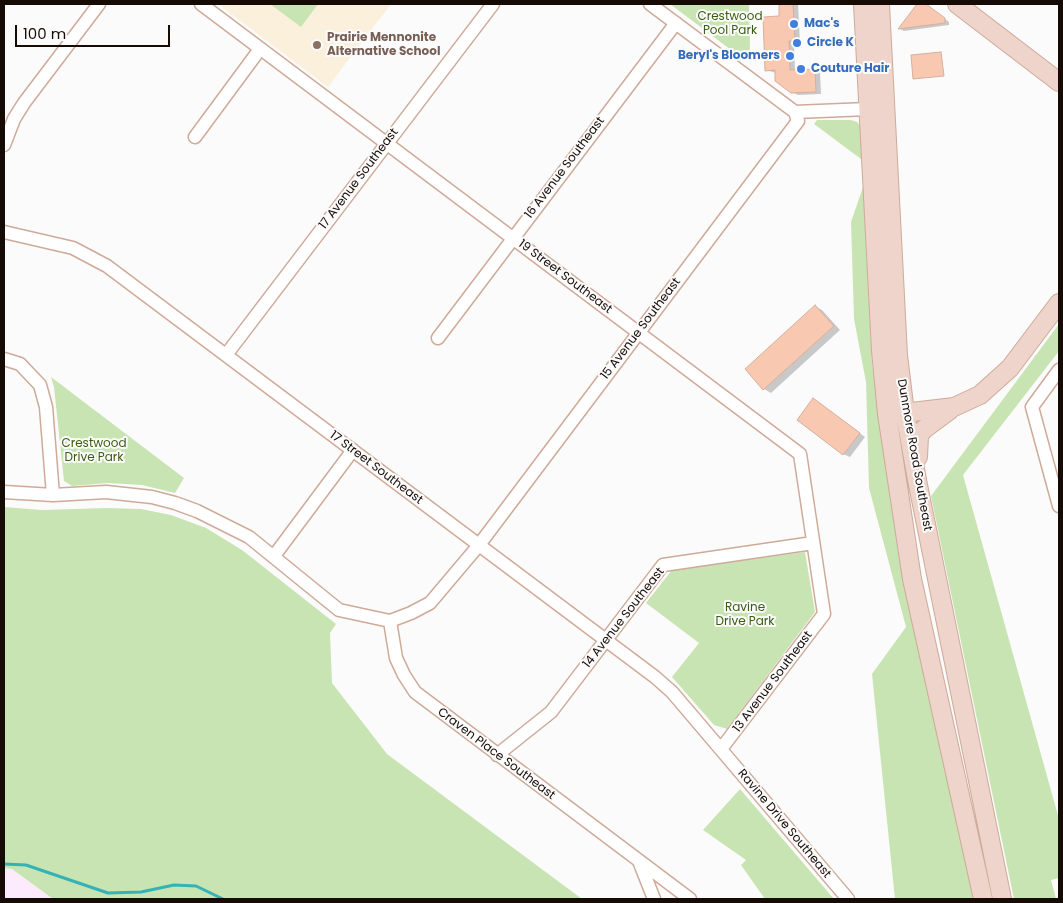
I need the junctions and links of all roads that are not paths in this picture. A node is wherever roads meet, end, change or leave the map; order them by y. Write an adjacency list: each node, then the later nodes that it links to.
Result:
1 (98, 4): 15 (street)
2 (201, 4): 9 (street, 19 Street Southeast)
3 (493, 4): 14 (street, 17 Avenue Southeast)
4 (650, 4): 8 (street)
5 (863, 4): 11 (main road, Dunmore Road Southeast)
6 (880, 4): 25 (main road, Dunmore Road Southeast)
7 (957, 4): 10 (main road)
8 (676, 23): 12 (street); 17 (street, 16 Avenue Southeast)
9 (260, 49): 13 (street); 14 (street, 19 Street Southeast)
10 (1059, 82)
11 (868, 109): 12 (street); 26 (main road, Dunmore Road Southeast)
12 (795, 112): 19 (street, 15 Avenue Southeast)
13 (195, 137)
14 (387, 143): 17 (street, 19 Street Southeast); 21 (street, 17 Avenue Southeast)
15 (4, 145)
16 (4, 232): 21 (street, 17 Street Southeast)
17 (512, 238): 19 (street, 19 Street Southeast); 20 (street, 16 Avenue Southeast)
18 (1059, 303): 24 (main road)
19 (638, 332): 32 (street, 19 Street Southeast); 33 (street, 15 Avenue Southeast)
20 (438, 338)
21 (226, 355): 27 (street, 17 Street Southeast)
22 (4, 359): 30 (street)
23 (1059, 370): 31 (street)
24 (954, 407): 25 (main road); 28 (main road)
25 (905, 413): 26 (main road); 28 (main road, Dunmore Road Southeast)
26 (887, 414): 44 (main road, Dunmore Road Southeast)
27 (353, 450): 33 (street, 17 Street Southeast); 34 (street)
28 (916, 480): 45 (main road, Dunmore Road Southeast)
29 (4, 492): 30 (street)
30 (53, 495): 34 (street)
31 (1059, 506)
32 (813, 543): 35 (street, 19 Street Southeast); 37 (street, 14 Avenue Southeast)
33 (479, 545): 36 (street, 15 Avenue Southeast); 37 (street, 17 Street Southeast)
34 (274, 556): 36 (street)
35 (824, 614): 38 (street, 13 Avenue Southeast)
36 (390, 621): 39 (street, Craven Place Southeast)
37 (606, 640): 38 (street, 17 Street Southeast); 39 (street, 14 Avenue Southeast)
38 (722, 749): 43 (street, Ravine Drive Southeast)
39 (497, 754): 40 (street, Craven Place Southeast)
40 (639, 861): 41 (street); 42 (street, Craven Place Southeast)
41 (654, 899)
42 (690, 899)
43 (848, 899)
44 (983, 899)
45 (1002, 899)

